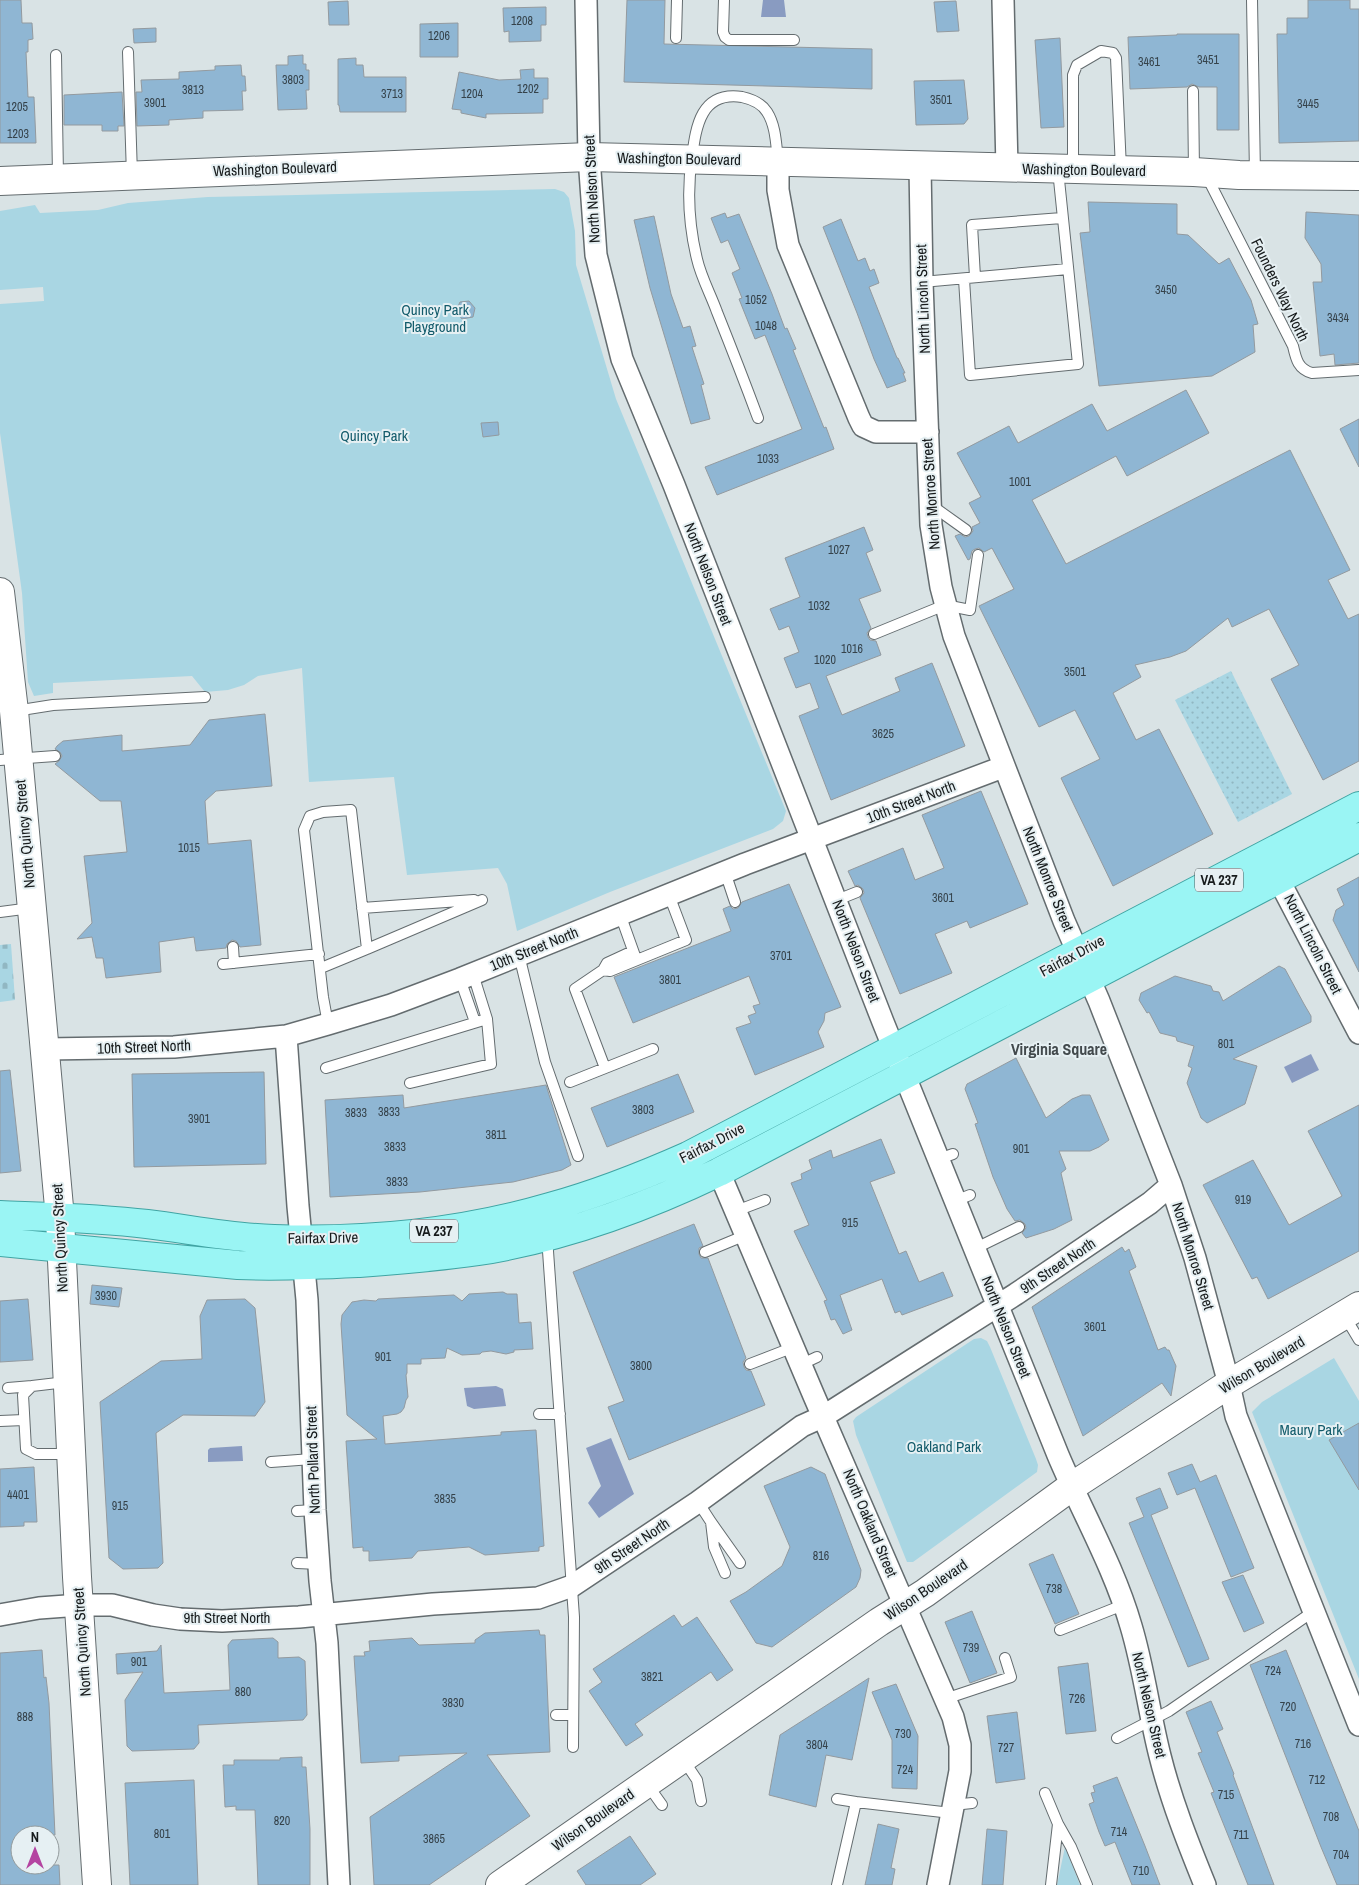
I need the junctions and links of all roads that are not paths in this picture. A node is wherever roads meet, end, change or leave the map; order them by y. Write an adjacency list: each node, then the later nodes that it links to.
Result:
1 (586, 0): 11 (street, North Nelson Street)
2 (677, 0): 6 (lane)
3 (724, 0): 7 (lane)
4 (1003, 0): 15 (street)
5 (1252, 0): 20 (lane)
6 (676, 38)
7 (794, 40)
8 (128, 52): 19 (lane)
9 (56, 55): 22 (lane)
10 (1193, 91): 18 (lane)
11 (589, 157): 12 (main road, Washington Boulevard); 19 (main road, Washington Boulevard); 45 (street, North Nelson Street)
12 (691, 159): 13 (main road, Washington Boulevard); 13 (lane); 30 (lane)
13 (778, 161): 14 (main road, Washington Boulevard); 31 (street, North Monroe Street)
14 (920, 166): 15 (main road, Washington Boulevard); 28 (street, North Lincoln Street)
15 (1007, 168): 16 (main road, Washington Boulevard)
16 (1066, 169): 17 (main road, Washington Boulevard); 17 (lane); 24 (lane)
17 (1121, 170): 18 (main road, Washington Boulevard)
18 (1199, 172): 20 (main road, Washington Boulevard); 29 (lane, Founders Way North)
19 (132, 175): 22 (main road, Washington Boulevard)
20 (1255, 176): 21 (main road, Washington Boulevard)
21 (1359, 176)
22 (58, 178): 23 (main road, Washington Boulevard)
23 (0, 181)
24 (1062, 218): 25 (lane); 26 (lane)
25 (1068, 268): 26 (lane); 27 (lane)
26 (976, 277): 27 (lane)
27 (964, 279): 28 (lane)
28 (922, 282): 31 (street, North Lincoln Street)
29 (1359, 370)
30 (758, 418)
31 (928, 432): 32 (street, North Monroe Street)
32 (930, 505): 33 (lane); 35 (street, North Monroe Street)
33 (966, 530)
34 (978, 555): 35 (lane)
35 (945, 605): 37 (lane); 42 (street, North Monroe Street)
36 (1, 607): 39 (main road, North Quincy Street)
37 (874, 634)
38 (205, 697): 39 (lane)
39 (14, 711): 41 (main road, North Quincy Street)
40 (55, 756): 41 (lane)
41 (9, 759): 53 (main road, North Quincy Street)
42 (1004, 766): 45 (street, 10th Street North); 59 (street, North Monroe Street)
43 (1359, 806): 46 (main road, Fairfax Drive / VA 237)
44 (1359, 837): 48 (main road, Fairfax Drive / VA 237)
45 (812, 839): 47 (street, 10th Street North); 51 (street, North Nelson Street)
46 (1266, 855): 48 (street, North Lincoln Street); 59 (main road, Fairfax Drive / VA 237)
47 (725, 872): 50 (street, 10th Street North); 52 (lane)
48 (1279, 879): 67 (main road, Fairfax Drive / VA 237); 71 (street, North Lincoln Street)
49 (857, 892): 51 (lane)
50 (669, 895): 56 (street, 10th Street North); 62 (lane)
51 (836, 900): 75 (street, North Nelson Street)
52 (735, 902)
53 (32, 908): 55 (lane); 73 (main road, North Quincy Street)
54 (362, 908): 58 (lane); 58 (lane); 60 (lane)
55 (0, 912)
56 (620, 914): 61 (street, 10th Street North); 62 (lane)
57 (233, 947): 63 (lane)
58 (367, 949): 65 (lane)
59 (1078, 953): 67 (street, North Monroe Street); 75 (main road, Fairfax Drive / VA 237)
60 (319, 954): 63 (lane); 65 (lane)
61 (519, 955): 66 (street, 10th Street North); 82 (lane)
62 (635, 955): 77 (lane)
63 (234, 963): 64 (lane)
64 (223, 964)
65 (321, 968): 70 (lane)
66 (467, 976): 68 (lane); 69 (lane); 70 (street, 10th Street North)
67 (1089, 978): 78 (main road, Fairfax Drive / VA 237); 84 (street, North Monroe Street)
68 (487, 1019): 69 (lane); 80 (lane)
69 (475, 1022): 76 (lane)
70 (328, 1024): 72 (street, 10th Street North)
71 (1359, 1033)
72 (286, 1036): 73 (street, 10th Street North); 92 (street, North Pollard Street)
73 (46, 1049): 88 (main road, North Quincy Street)
74 (653, 1049): 77 (lane)
75 (895, 1050): 78 (street, North Nelson Street); 81 (main road, Fairfax Drive / VA 237)
76 (326, 1068)
77 (605, 1068): 79 (lane)
78 (905, 1075): 83 (main road, Fairfax Drive / VA 237); 95 (street, North Nelson Street)
79 (570, 1082)
80 (410, 1083)
81 (707, 1147): 83 (main road); 92 (main road, Fairfax Drive / VA 237)
82 (578, 1156)
83 (719, 1172): 86 (street, North Oakland Street); 90 (main road, Fairfax Drive / VA 237)
84 (1171, 1185): 98 (street, 9th Street North); 104 (street, North Monroe Street)
85 (764, 1200): 86 (lane)
86 (736, 1211): 91 (street, North Oakland Street)
87 (0, 1216): 88 (main road, Fairfax Drive / VA 237)
88 (60, 1218): 92 (main road, Fairfax Drive / VA 237); 94 (main road, North Quincy Street)
89 (1019, 1228): 95 (lane)
90 (547, 1236): 97 (main road, Fairfax Drive / VA 237); 108 (lane)
91 (746, 1236): 96 (lane); 101 (street, North Oakland Street)
92 (302, 1239): 97 (street, North Pollard Street)
93 (0, 1242): 94 (main road, Fairfax Drive / VA 237)
94 (61, 1247): 97 (main road, Fairfax Drive / VA 237); 103 (main road, North Quincy Street)
95 (974, 1248): 98 (street, North Nelson Street)
96 (705, 1252)
97 (305, 1266): 113 (street, North Pollard Street)
98 (997, 1306): 109 (street, 9th Street North); 115 (street, North Nelson Street)
99 (1351, 1311): 100 (lane); 104 (main road, Wilson Boulevard)
100 (1359, 1340)
101 (804, 1356): 102 (lane); 109 (street, North Oakland Street)
102 (750, 1364)
103 (67, 1382): 105 (lane); 112 (main road, North Quincy Street)
104 (1230, 1384): 115 (main road, Wilson Boulevard); 126 (street, North Monroe Street)
105 (32, 1386): 106 (lane); 111 (lane)
106 (8, 1388)
107 (539, 1414): 108 (lane)
108 (560, 1414): 122 (lane)
109 (824, 1416): 116 (street, 9th Street North); 124 (street, North Oakland Street)
110 (0, 1420): 111 (lane)
111 (24, 1420): 112 (lane)
112 (71, 1454): 123 (main road, North Quincy Street)
113 (312, 1459): 114 (lane); 120 (street, North Pollard Street)
114 (271, 1462)
115 (1071, 1487): 124 (main road, Wilson Boulevard); 125 (street, North Nelson Street)
116 (698, 1502): 117 (lane); 122 (street, 9th Street North)
117 (711, 1522): 119 (lane); 121 (lane)
118 (297, 1563): 120 (lane)
119 (740, 1563)
120 (319, 1564): 128 (street, North Pollard Street)
121 (725, 1573)
122 (572, 1586): 128 (street, 9th Street North); 133 (lane)
123 (80, 1605): 127 (street, 9th Street North); 128 (street, 9th Street North); 147 (main road, North Quincy Street)
124 (904, 1605): 131 (street, North Oakland Street); 138 (main road, Wilson Boulevard)
125 (1123, 1605): 129 (lane); 134 (street, North Nelson Street)
126 (1314, 1611): 134 (lane); 135 (street, North Monroe Street)
127 (0, 1614)
128 (324, 1614): 148 (street, North Pollard Street)
129 (1060, 1630)
130 (1005, 1658): 131 (lane)
131 (945, 1699): 143 (street, North Oakland Street)
132 (556, 1715): 133 (lane)
133 (574, 1715): 137 (lane)
134 (1152, 1720): 136 (lane); 154 (street, North Nelson Street)
135 (1359, 1724)
136 (1117, 1738)
137 (573, 1747)
138 (683, 1758): 141 (lane); 149 (main road, Wilson Boulevard)
139 (1045, 1793): 144 (lane)
140 (837, 1799): 142 (lane)
141 (701, 1801)
142 (856, 1802): 143 (lane); 146 (lane)
143 (958, 1807): 151 (street, North Oakland Street)
144 (1058, 1824): 152 (lane); 153 (lane)
145 (837, 1834): 146 (lane)
146 (849, 1835): 150 (lane)
147 (97, 1885)
148 (339, 1885)
149 (500, 1885)
150 (837, 1885)
151 (938, 1885)
152 (1051, 1885)
153 (1086, 1885)
154 (1205, 1885)

